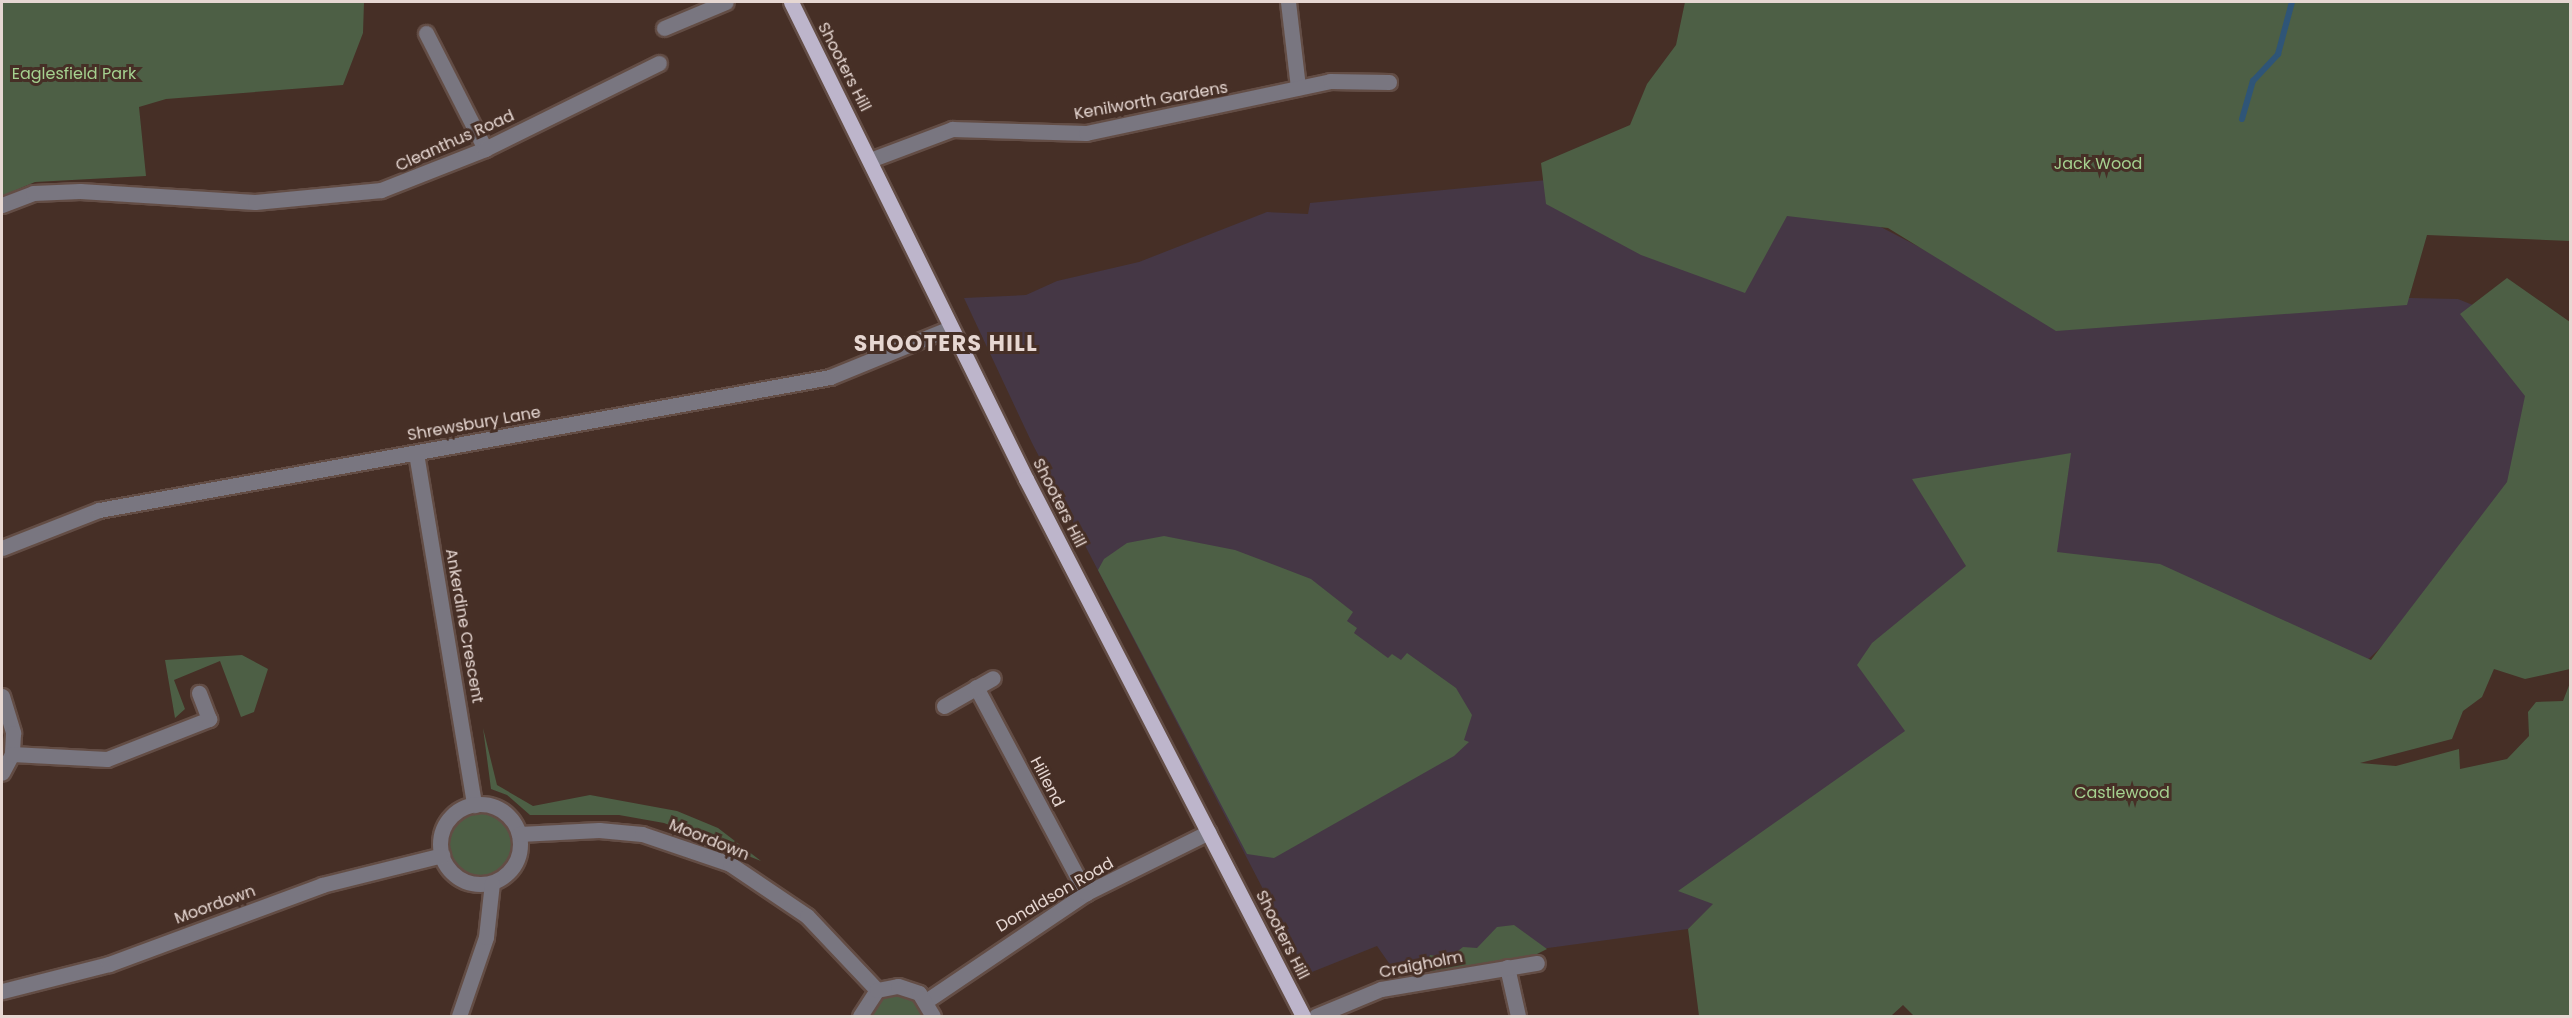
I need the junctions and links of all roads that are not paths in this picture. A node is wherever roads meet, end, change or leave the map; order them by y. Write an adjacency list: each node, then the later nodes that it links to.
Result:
1 (726, 2): 4 (street)
2 (791, 2): 10 (main road, Shooters Hill)
3 (1288, 2): 8 (street)
4 (664, 28)
5 (426, 33): 9 (street)
6 (659, 63): 9 (street, Cleanthus Road)
7 (1389, 82): 8 (street, Kenilworth Gardens)
8 (1298, 87): 10 (street, Kenilworth Gardens)
9 (486, 149): 11 (street, Cleanthus Road)
10 (870, 160): 12 (main road, Shooters Hill)
11 (2, 206)
12 (950, 328): 13 (street, Shrewsbury Lane); 23 (main road, Shooters Hill)
13 (416, 453): 14 (street, Shrewsbury Lane); 22 (street, Ankerdine Crescent)
14 (2, 548)
15 (993, 678): 16 (street)
16 (976, 687): 19 (street); 27 (street, Hillend)
17 (199, 693): 20 (street)
18 (2, 696): 20 (street)
19 (944, 706)
20 (12, 754): 21 (street)
21 (2, 773)
22 (474, 805): 24 (street); 25 (street)
23 (1209, 832): 27 (street, Donaldson Road); 36 (main road, Shooters Hill)
24 (519, 834): 26 (street); 30 (street, Moordown)
25 (442, 855): 26 (street); 31 (street, Moordown)
26 (492, 883): 33 (street)
27 (1086, 893): 32 (street, Donaldson Road)
28 (1537, 963): 29 (street, Craigholm)
29 (1507, 968): 37 (street, Craigholm); 38 (street)
30 (878, 990): 32 (street); 34 (street)
31 (2, 992)
32 (926, 1001): 35 (street)
33 (459, 1017)
34 (860, 1017)
35 (933, 1017)
36 (1303, 1017)
37 (1316, 1017)
38 (1518, 1017)

